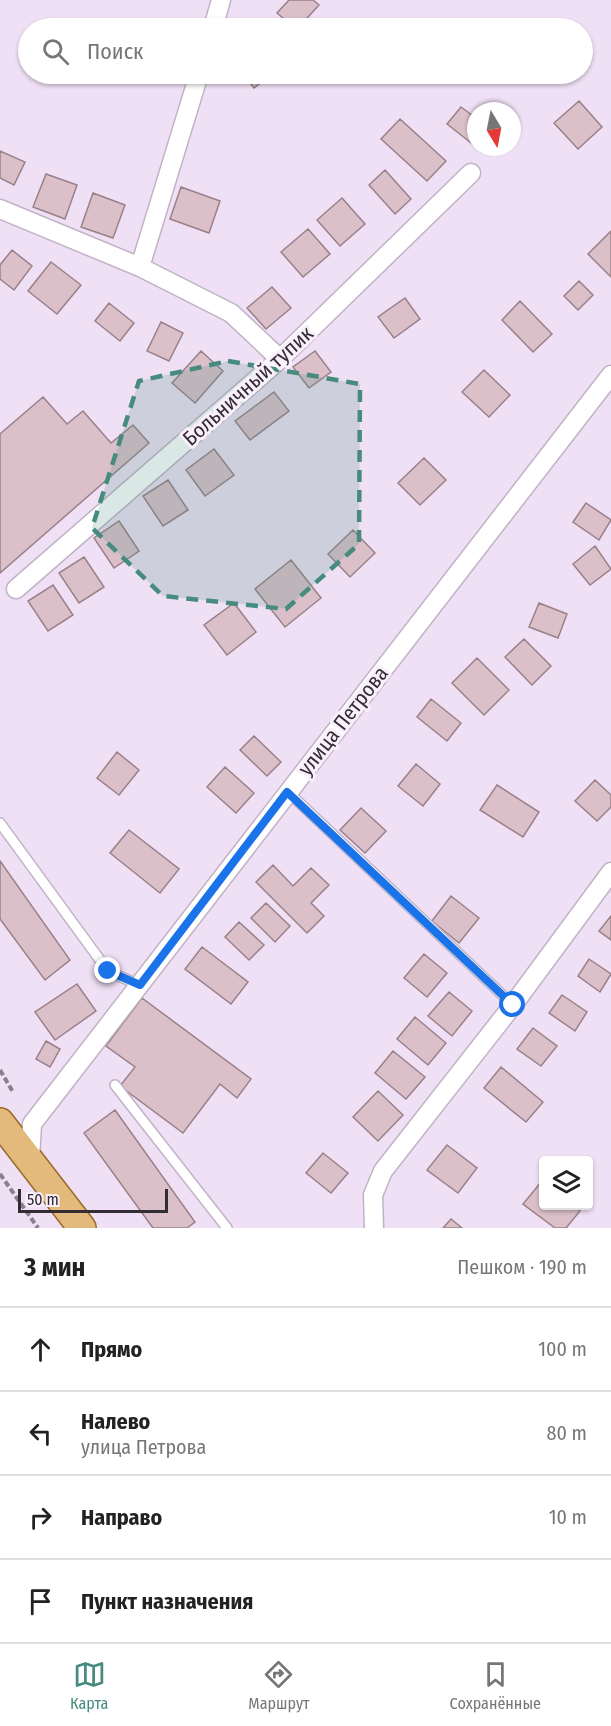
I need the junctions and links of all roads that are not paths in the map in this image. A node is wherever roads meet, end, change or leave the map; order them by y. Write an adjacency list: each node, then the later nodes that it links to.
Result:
1 (221, 0): 2 (street)
2 (216, 18)
3 (196, 84): 6 (street)
4 (471, 173): 7 (street, Больничный тупик)
5 (0, 209): 6 (street)
6 (140, 267): 7 (street)
7 (280, 359): 9 (street, Больничный тупик)
8 (611, 375): 10 (street, улица Петрова)
9 (16, 589)
10 (287, 792): 13 (street, улица Петрова); 14 (lane)
11 (0, 822): 13 (lane)
12 (611, 872): 14 (street)
13 (140, 985): 17 (street, улица Петрова)
14 (513, 1005): 20 (street)
15 (115, 1085): 18 (lane)
16 (0, 1122): 17 (main road)
17 (30, 1160): 19 (main road)
18 (221, 1226)
19 (82, 1228)
20 (374, 1228)

